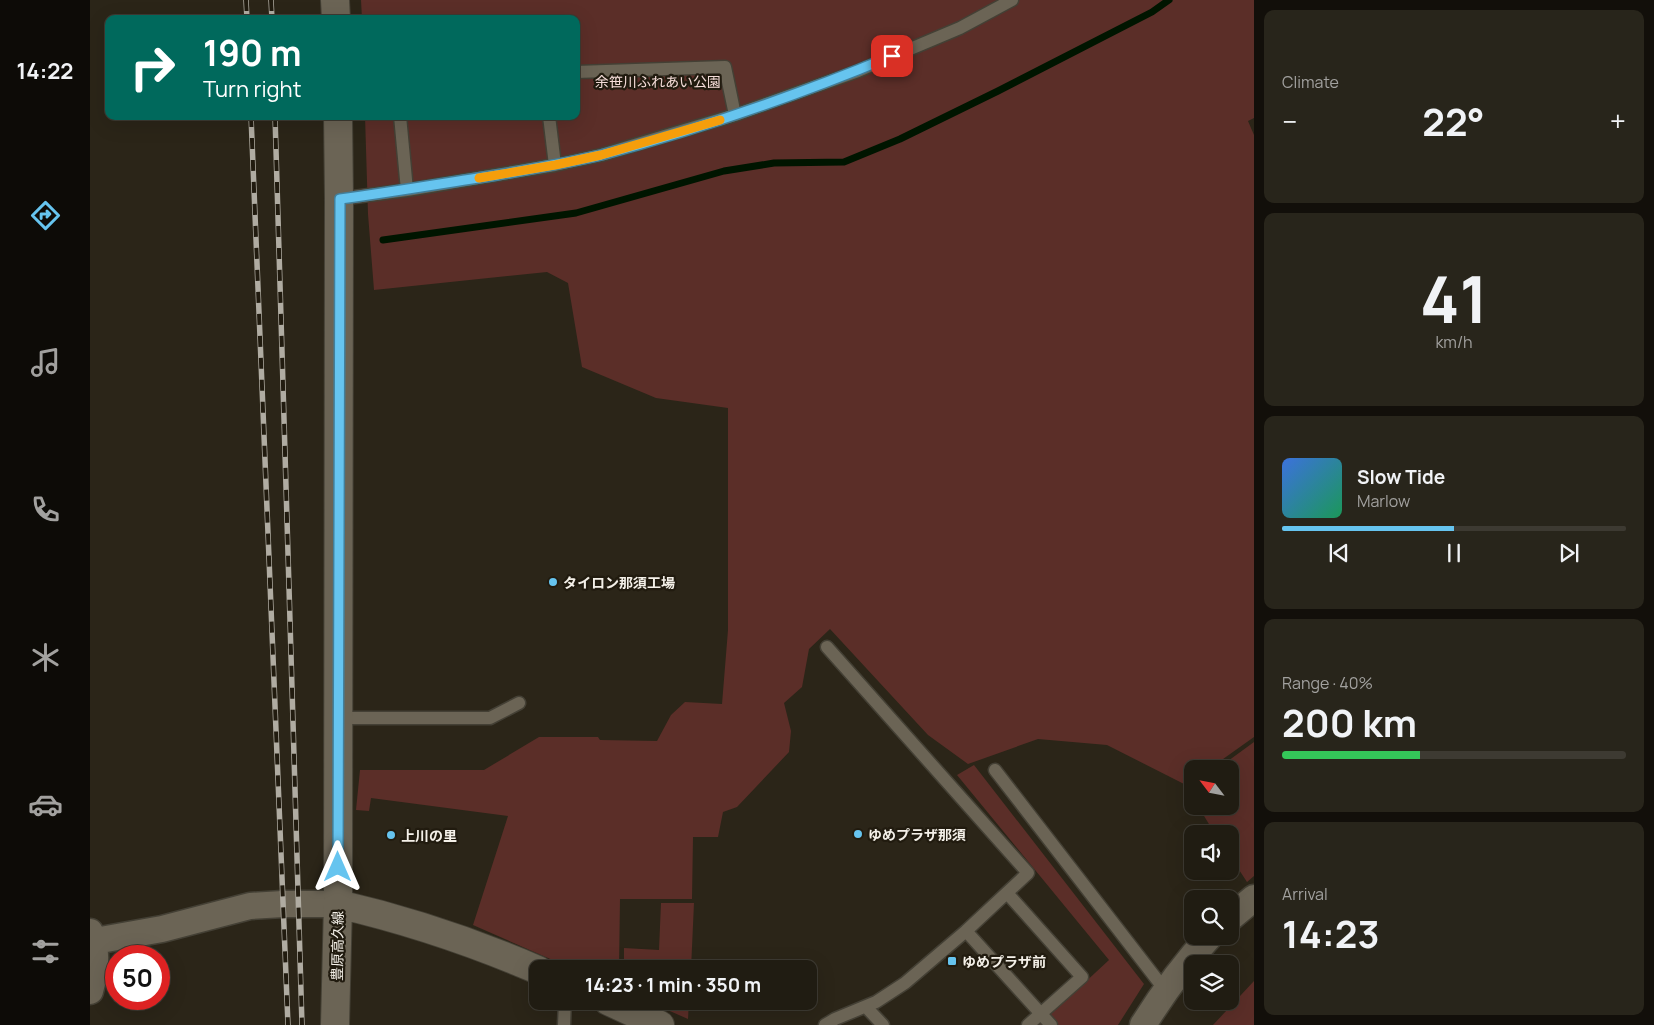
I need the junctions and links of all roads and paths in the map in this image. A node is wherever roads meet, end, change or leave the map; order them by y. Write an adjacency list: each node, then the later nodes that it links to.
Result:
1 (335, 0): 3 (main road)
2 (1012, 0): 5 (lane)
3 (336, 15)
4 (580, 72): 5 (lane)
5 (735, 115): 9 (lane)
6 (338, 120): 11 (main road, 豊原高久線)
7 (400, 120): 10 (lane)
8 (549, 120): 9 (lane)
9 (555, 165): 10 (lane)
10 (406, 190): 11 (lane)
11 (340, 199): 14 (main road, 豊原高久線)
12 (827, 647): 16 (lane)
13 (519, 703): 14 (lane)
14 (338, 718): 18 (main road, 豊原高久線)
15 (995, 770): 24 (lane)
16 (1006, 893): 20 (lane); 29 (lane)
17 (1254, 898): 19 (street)
18 (338, 904): 21 (street); 23 (main road); 30 (main road, 豊原高久線)
19 (1239, 910)
20 (966, 930): 26 (lane); 29 (lane)
21 (92, 936): 25 (street)
22 (1201, 945): 24 (street)
23 (529, 966)
24 (1165, 990): 37 (street)
25 (90, 991)
26 (866, 1006): 33 (lane); 34 (lane)
27 (565, 1010): 31 (lane)
28 (628, 1010): 32 (main road)
29 (1041, 1014): 35 (lane); 36 (lane)
30 (335, 1025)
31 (564, 1025)
32 (660, 1025)
33 (826, 1025)
34 (883, 1025)
35 (1028, 1025)
36 (1051, 1025)
37 (1143, 1025)

